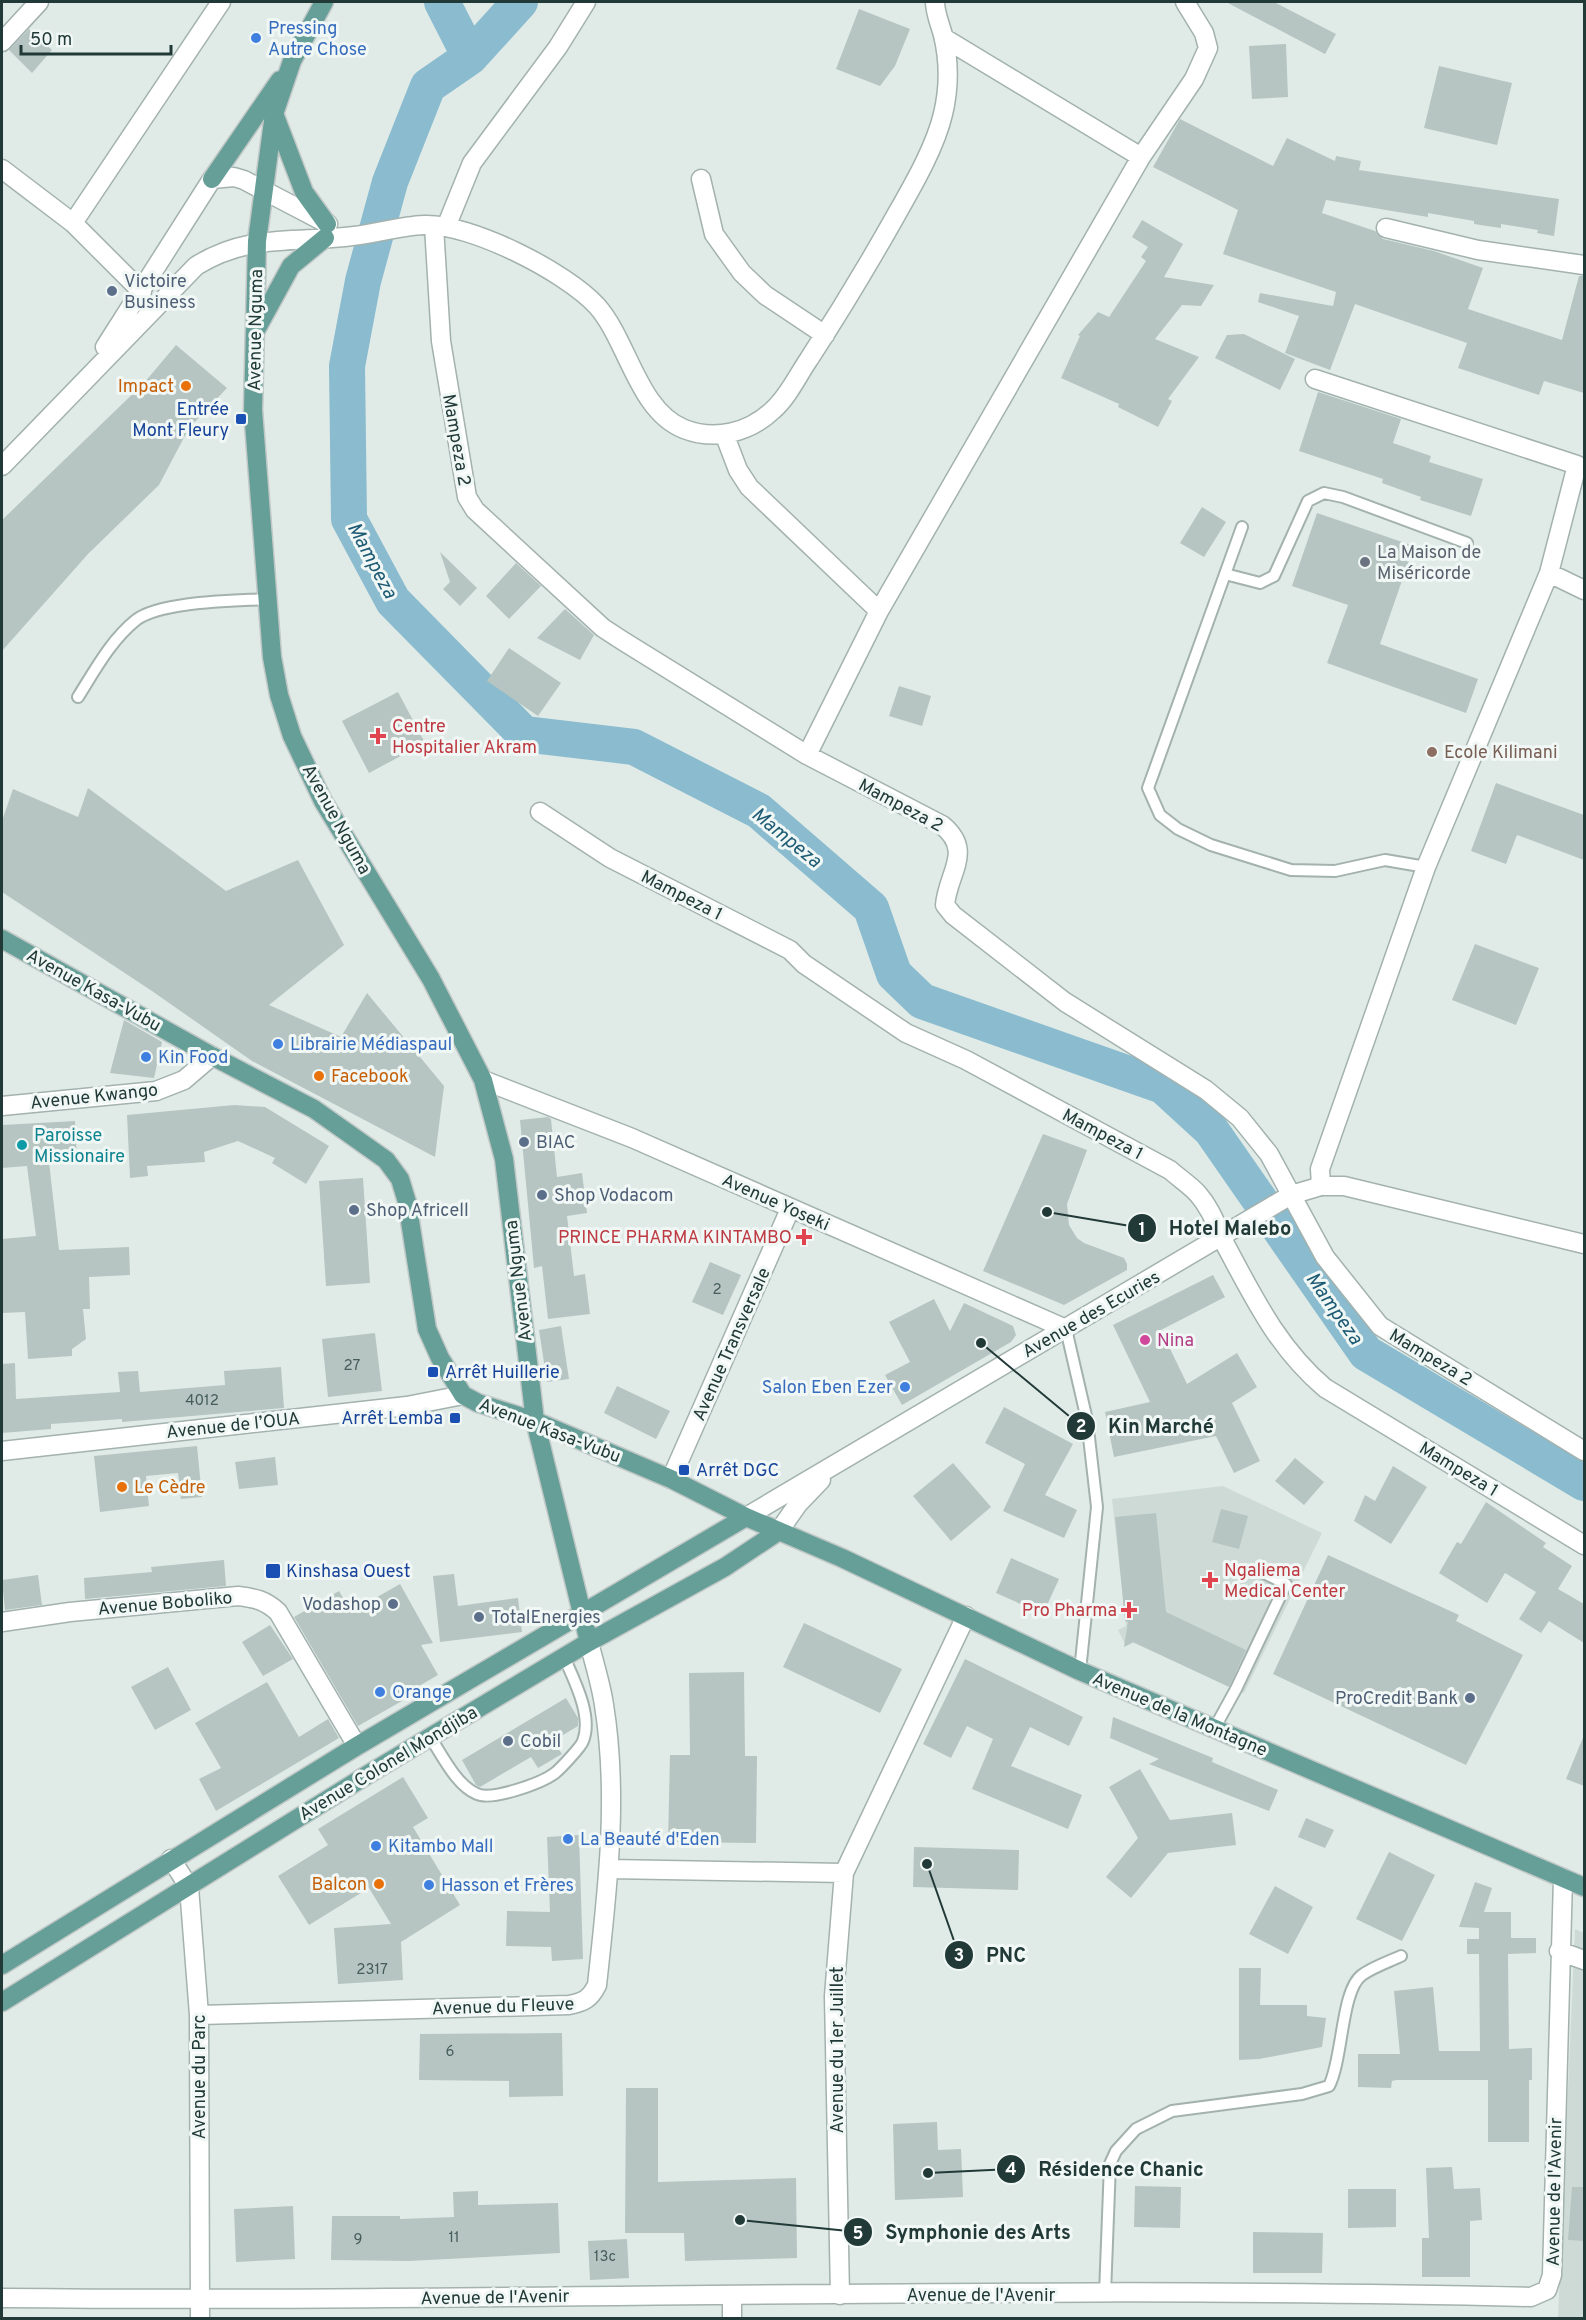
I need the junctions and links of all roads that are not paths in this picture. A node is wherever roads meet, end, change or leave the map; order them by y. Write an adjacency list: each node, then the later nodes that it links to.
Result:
1 (39, 2): 8 (street)
2 (221, 2): 16 (street)
3 (324, 2): 9 (main road, Avenue Nguma)
4 (586, 2): 17 (street)
5 (935, 2): 7 (street)
6 (1185, 2): 11 (street)
7 (944, 38): 11 (street); 24 (street)
8 (2, 42)
9 (292, 61): 10 (main road, Avenue Nguma); 13 (main road)
10 (274, 114): 15 (main road, Avenue Nguma); 19 (main road)
11 (1141, 157): 35 (street)
12 (2, 169): 16 (street)
13 (212, 179): 15 (street); 22 (street)
14 (701, 179): 24 (street)
15 (263, 190): 19 (street); 20 (main road, Avenue Nguma)
16 (73, 223): 22 (street)
17 (440, 226): 19 (street); 27 (street); 37 (street, Mampeza 2)
18 (1386, 228): 21 (street)
19 (335, 232): 20 (street); 23 (main road)
20 (257, 241): 23 (main road, Avenue Nguma); 25 (street)
21 (1584, 265)
22 (142, 292): 25 (street)
23 (254, 334): 34 (main road, Avenue Nguma)
24 (825, 335): 27 (street)
25 (84, 378): 28 (street)
26 (1315, 379): 31 (street)
27 (725, 436): 35 (street)
28 (2, 466)
29 (1242, 527): 32 (lane)
30 (1467, 543): 32 (lane)
31 (1549, 573): 33 (street); 39 (street)
32 (1225, 574): 39 (lane)
33 (1584, 590)
34 (267, 599): 36 (lane); 42 (main road, Avenue Nguma)
35 (879, 611): 37 (street)
36 (78, 697)
37 (807, 755): 45 (street, Mampeza 2)
38 (540, 812): 47 (street, Mampeza 1)
39 (1426, 867): 44 (street)
40 (2, 939): 41 (main road, Avenue Kasa-Vubu)
41 (212, 1056): 43 (street, Avenue Kwango); 50 (main road, Avenue Kasa-Vubu)
42 (483, 1080): 46 (street, Avenue Yoseki); 51 (main road, Avenue Nguma)
43 (2, 1106)
44 (1321, 1186): 45 (street, Avenue des Ecuries); 48 (street, Avenue des Ecuries)
45 (1284, 1200): 47 (street, Avenue des Ecuries); 53 (street, Mampeza 2)
46 (790, 1209): 49 (street, Avenue Yoseki); 55 (street, Avenue Transversale)
47 (1227, 1234): 49 (street, Avenue des Ecuries); 58 (street, Mampeza 1)
48 (1584, 1244)
49 (1066, 1329): 54 (street, Avenue des Ecuries); 65 (lane)
50 (463, 1395): 51 (main road, Avenue Kasa-Vubu); 52 (street, Avenue de l’OUA)
51 (535, 1421): 55 (main road, Avenue Kasa-Vubu); 60 (main road, Avenue Nguma)
52 (2, 1451)
53 (1584, 1451)
54 (837, 1464): 56 (street, Avenue des Ecuries); 57 (street, Avenue des Ecuries)
55 (671, 1479): 56 (main road, Avenue Kasa-Vubu)
56 (746, 1517): 57 (main road, Avenue Kasa-Vubu); 60 (main road, Avenue Colonel Mondjiba)
57 (779, 1531): 61 (main road, Avenue de la Montagne); 63 (main road, Avenue Colonel Mondjiba)
58 (1584, 1545)
59 (1260, 1571): 66 (lane)
60 (583, 1615): 63 (main road, Avenue Nguma); 68 (main road, Avenue Colonel Mondjiba)
61 (966, 1616): 65 (main road, Avenue de la Montagne); 71 (street, Avenue du 1er Juillet)
62 (2, 1622): 68 (street, Avenue Boboliko)
63 (589, 1642): 64 (main road, Avenue Colonel Mondjiba); 70 (street, Avenue du Fleuve)
64 (564, 1657): 67 (main road, Avenue Colonel Mondjiba); 67 (lane)
65 (1080, 1671): 66 (main road, Avenue de la Montagne)
66 (1214, 1729): 72 (main road, Avenue de la Montagne)
67 (430, 1737): 73 (main road, Avenue Colonel Mondjiba)
68 (357, 1746): 69 (main road, Avenue Colonel Mondjiba)
69 (171, 1859): 73 (street, Avenue du Parc); 78 (main road, Avenue Colonel Mondjiba)
70 (609, 1869): 71 (street); 80 (street, Avenue du Fleuve)
71 (844, 1873): 82 (street, Avenue du 1er Juillet)
72 (1563, 1878): 74 (main road, Avenue de la Montagne); 75 (street, Avenue de l'Avenir)
73 (189, 1887): 79 (main road, Avenue Colonel Mondjiba); 80 (street, Avenue du Parc)
74 (1584, 1887)
75 (1559, 1951): 77 (street); 81 (street, Avenue de l'Avenir)
76 (1401, 1956): 81 (lane)
77 (1584, 1960)
78 (2, 1965)
79 (2, 2002)
80 (199, 2015): 85 (street, Avenue du Parc)
81 (1105, 2294): 82 (street, Avenue de l'Avenir)
82 (840, 2295): 83 (street, Avenue de l'Avenir)
83 (732, 2296): 85 (street, Avenue de l'Avenir); 87 (street)
84 (2, 2298): 85 (street, Avenue de l'Avenir)
85 (199, 2300): 86 (street, Avenue du Parc)
86 (200, 2319)
87 (732, 2319)

